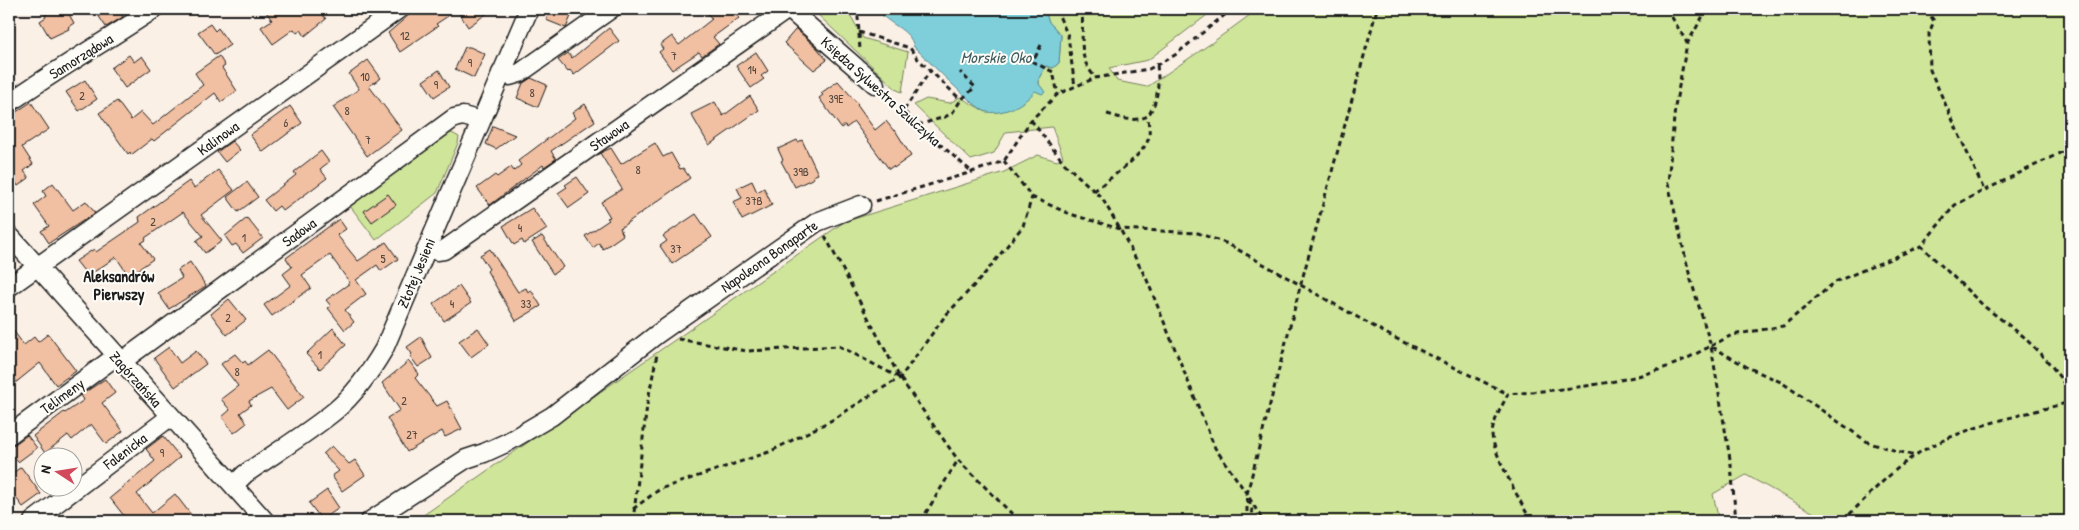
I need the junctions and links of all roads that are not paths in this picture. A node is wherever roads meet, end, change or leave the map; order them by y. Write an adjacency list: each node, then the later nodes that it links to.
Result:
1 (154, 9): 8 (street, Samorządowa)
2 (399, 9): 13 (street, Kalinowa)
3 (529, 9): 6 (street, Złotej Jesieni)
4 (611, 9): 6 (street)
5 (788, 9): 7 (street, Księdza Sylwestra Szulczyka); 12 (street, Stawowa)
6 (501, 73): 9 (street, Złotej Jesieni)
7 (875, 84)
8 (9, 103)
9 (481, 121): 12 (street, Złotej Jesieni); 15 (street, Sadowa)
10 (861, 205): 21 (street, Napoleona Bonaparte)
11 (9, 235): 13 (street, Zagórzańska)
12 (427, 248): 18 (street, Złotej Jesieni)
13 (37, 268): 14 (street, Kalinowa); 15 (street, Zagórzańska)
14 (9, 287)
15 (118, 359): 16 (street, Zagórzańska); 17 (street, Telimeny)
16 (170, 417): 18 (street, Zagórzańska); 19 (street, Falenicka)
17 (9, 435)
18 (234, 485): 20 (street, Zagórzańska)
19 (33, 521)
20 (265, 521)
21 (370, 521)

